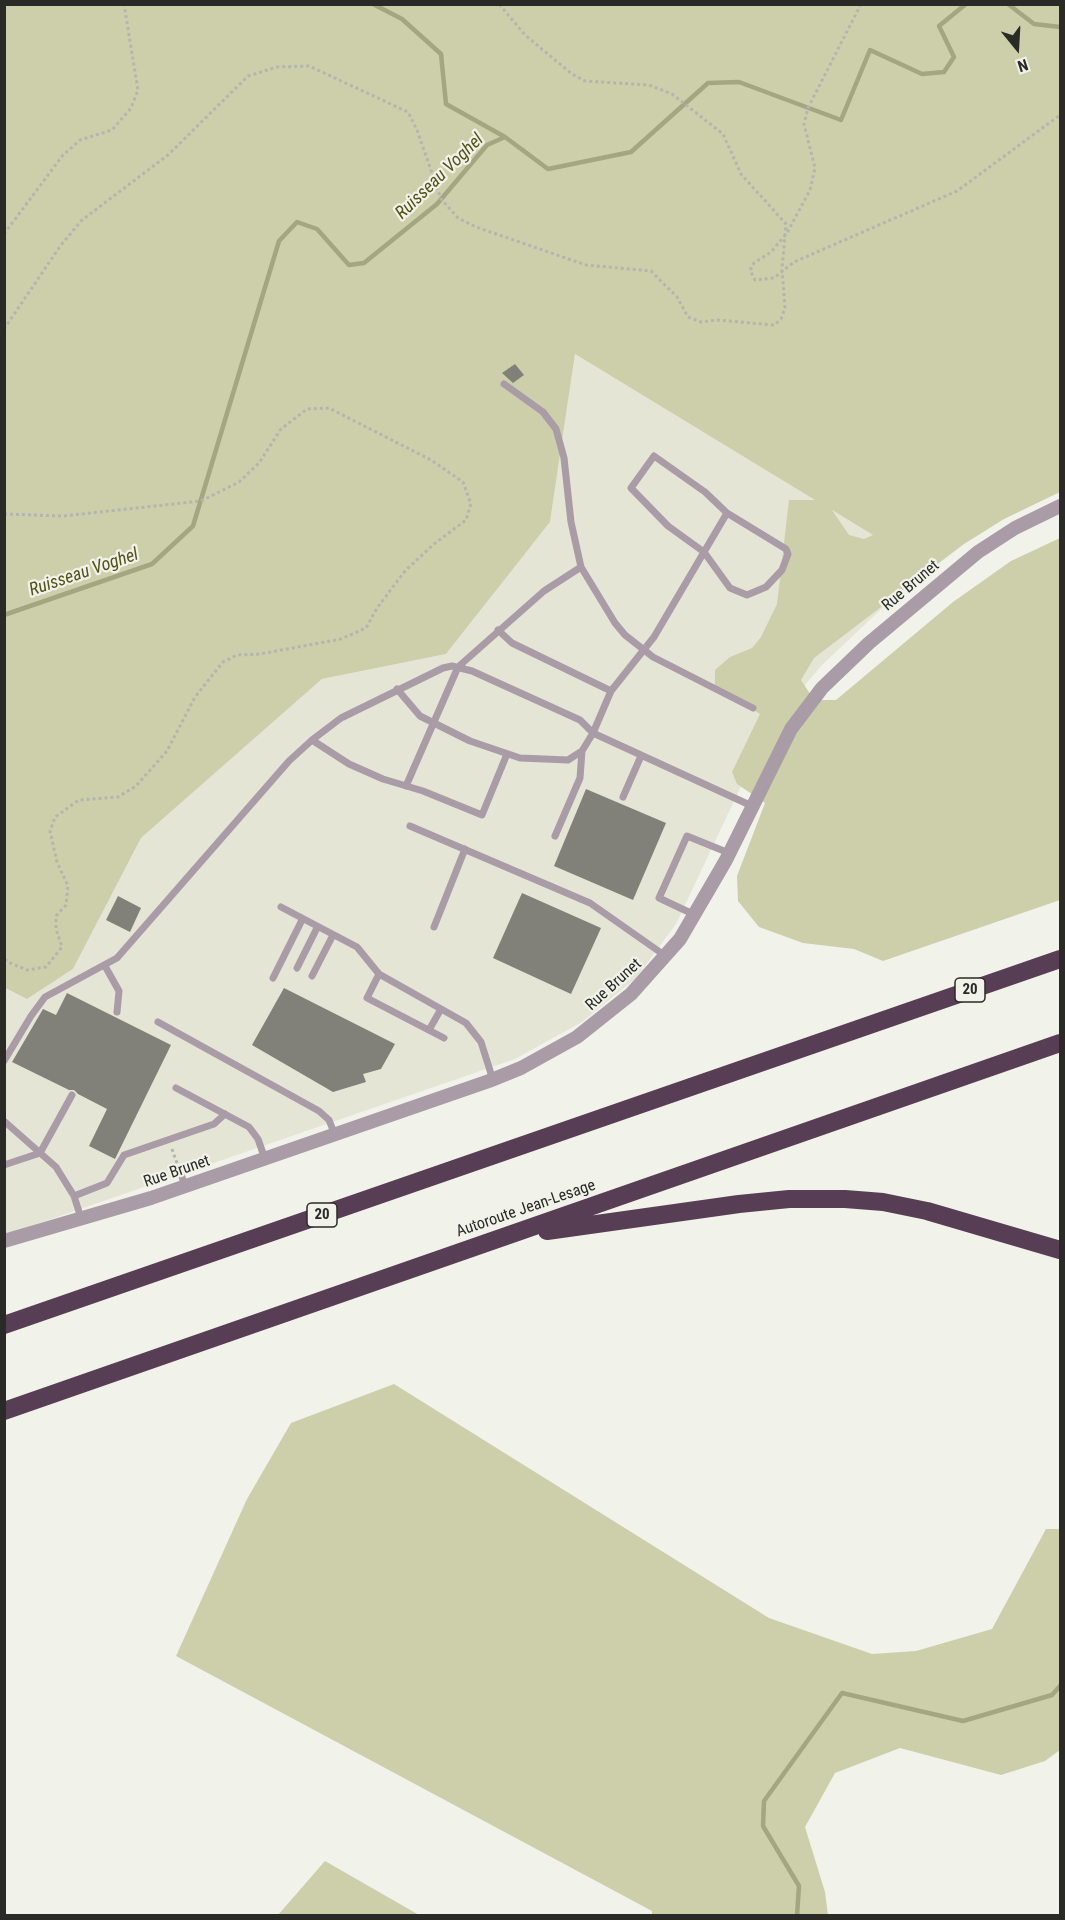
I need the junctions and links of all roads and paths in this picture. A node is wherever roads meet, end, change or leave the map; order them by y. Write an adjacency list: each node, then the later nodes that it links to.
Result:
1 (124, 4): 6 (path)
2 (500, 4): 5 (path)
3 (861, 4): 5 (path)
4 (1060, 116): 7 (path)
5 (787, 233): 7 (path); 7 (path)
6 (4, 234)
7 (782, 269): 8 (path)
8 (4, 329)
9 (504, 384): 14 (lane)
10 (1060, 506): 29 (street, Rue Brunet)
11 (727, 513): 13 (lane); 13 (lane); 13 (lane)
12 (4, 514): 41 (path)
13 (704, 552): 16 (lane)
14 (580, 567): 15 (lane); 16 (lane)
15 (498, 630): 17 (lane); 19 (lane)
16 (642, 650): 19 (lane); 20 (lane)
17 (458, 667): 18 (lane); 21 (lane); 22 (lane)
18 (397, 689): 21 (lane); 23 (lane)
19 (611, 691): 22 (lane)
20 (753, 708)
21 (432, 723): 25 (lane); 27 (lane)
22 (593, 733): 24 (lane); 26 (lane)
23 (312, 740): 27 (lane); 43 (lane)
24 (582, 751): 25 (lane); 31 (lane)
25 (507, 754): 27 (lane)
26 (641, 756): 28 (lane); 29 (lane)
27 (406, 786)
28 (623, 797)
29 (752, 806): 33 (street, Rue Brunet)
30 (411, 826): 32 (lane)
31 (555, 836)
32 (465, 849): 38 (lane); 40 (lane)
33 (729, 853): 35 (street, Rue Brunet); 35 (lane)
34 (281, 907): 36 (lane)
35 (696, 915): 40 (street, Rue Brunet)
36 (302, 920): 37 (lane); 47 (lane)
37 (317, 927): 39 (lane); 44 (lane)
38 (434, 927)
39 (333, 935): 45 (lane); 46 (lane)
40 (667, 957): 55 (street, Rue Brunet)
41 (4, 958)
42 (1057, 959): 71 (highway, 20)
43 (105, 966): 49 (lane); 54 (lane)
44 (297, 968)
45 (380, 974): 48 (lane); 51 (lane)
46 (312, 976)
47 (273, 978)
48 (441, 1009): 51 (lane); 55 (lane)
49 (117, 1012)
50 (158, 1022): 60 (lane)
51 (429, 1030): 52 (lane)
52 (444, 1038)
53 (1060, 1043): 68 (highway, Autoroute Jean-Lesage)
54 (4, 1061)
55 (493, 1080): 60 (street, Rue Brunet)
56 (176, 1088): 58 (lane)
57 (72, 1095): 61 (lane)
58 (225, 1114): 62 (lane); 66 (lane)
59 (4, 1121): 61 (lane)
60 (335, 1135): 62 (street, Rue Brunet)
61 (40, 1153): 63 (lane); 66 (lane)
62 (265, 1159): 65 (street, Rue Brunet)
63 (4, 1165)
64 (180, 1171): 65 (lane)
65 (185, 1186): 67 (street, Rue Brunet)
66 (74, 1196): 67 (lane)
67 (81, 1218): 69 (street, Rue Brunet)
68 (510, 1236): 70 (highway); 72 (highway, Autoroute Jean-Lesage)
69 (4, 1241)
70 (1060, 1250)
71 (4, 1325)
72 (4, 1411)

